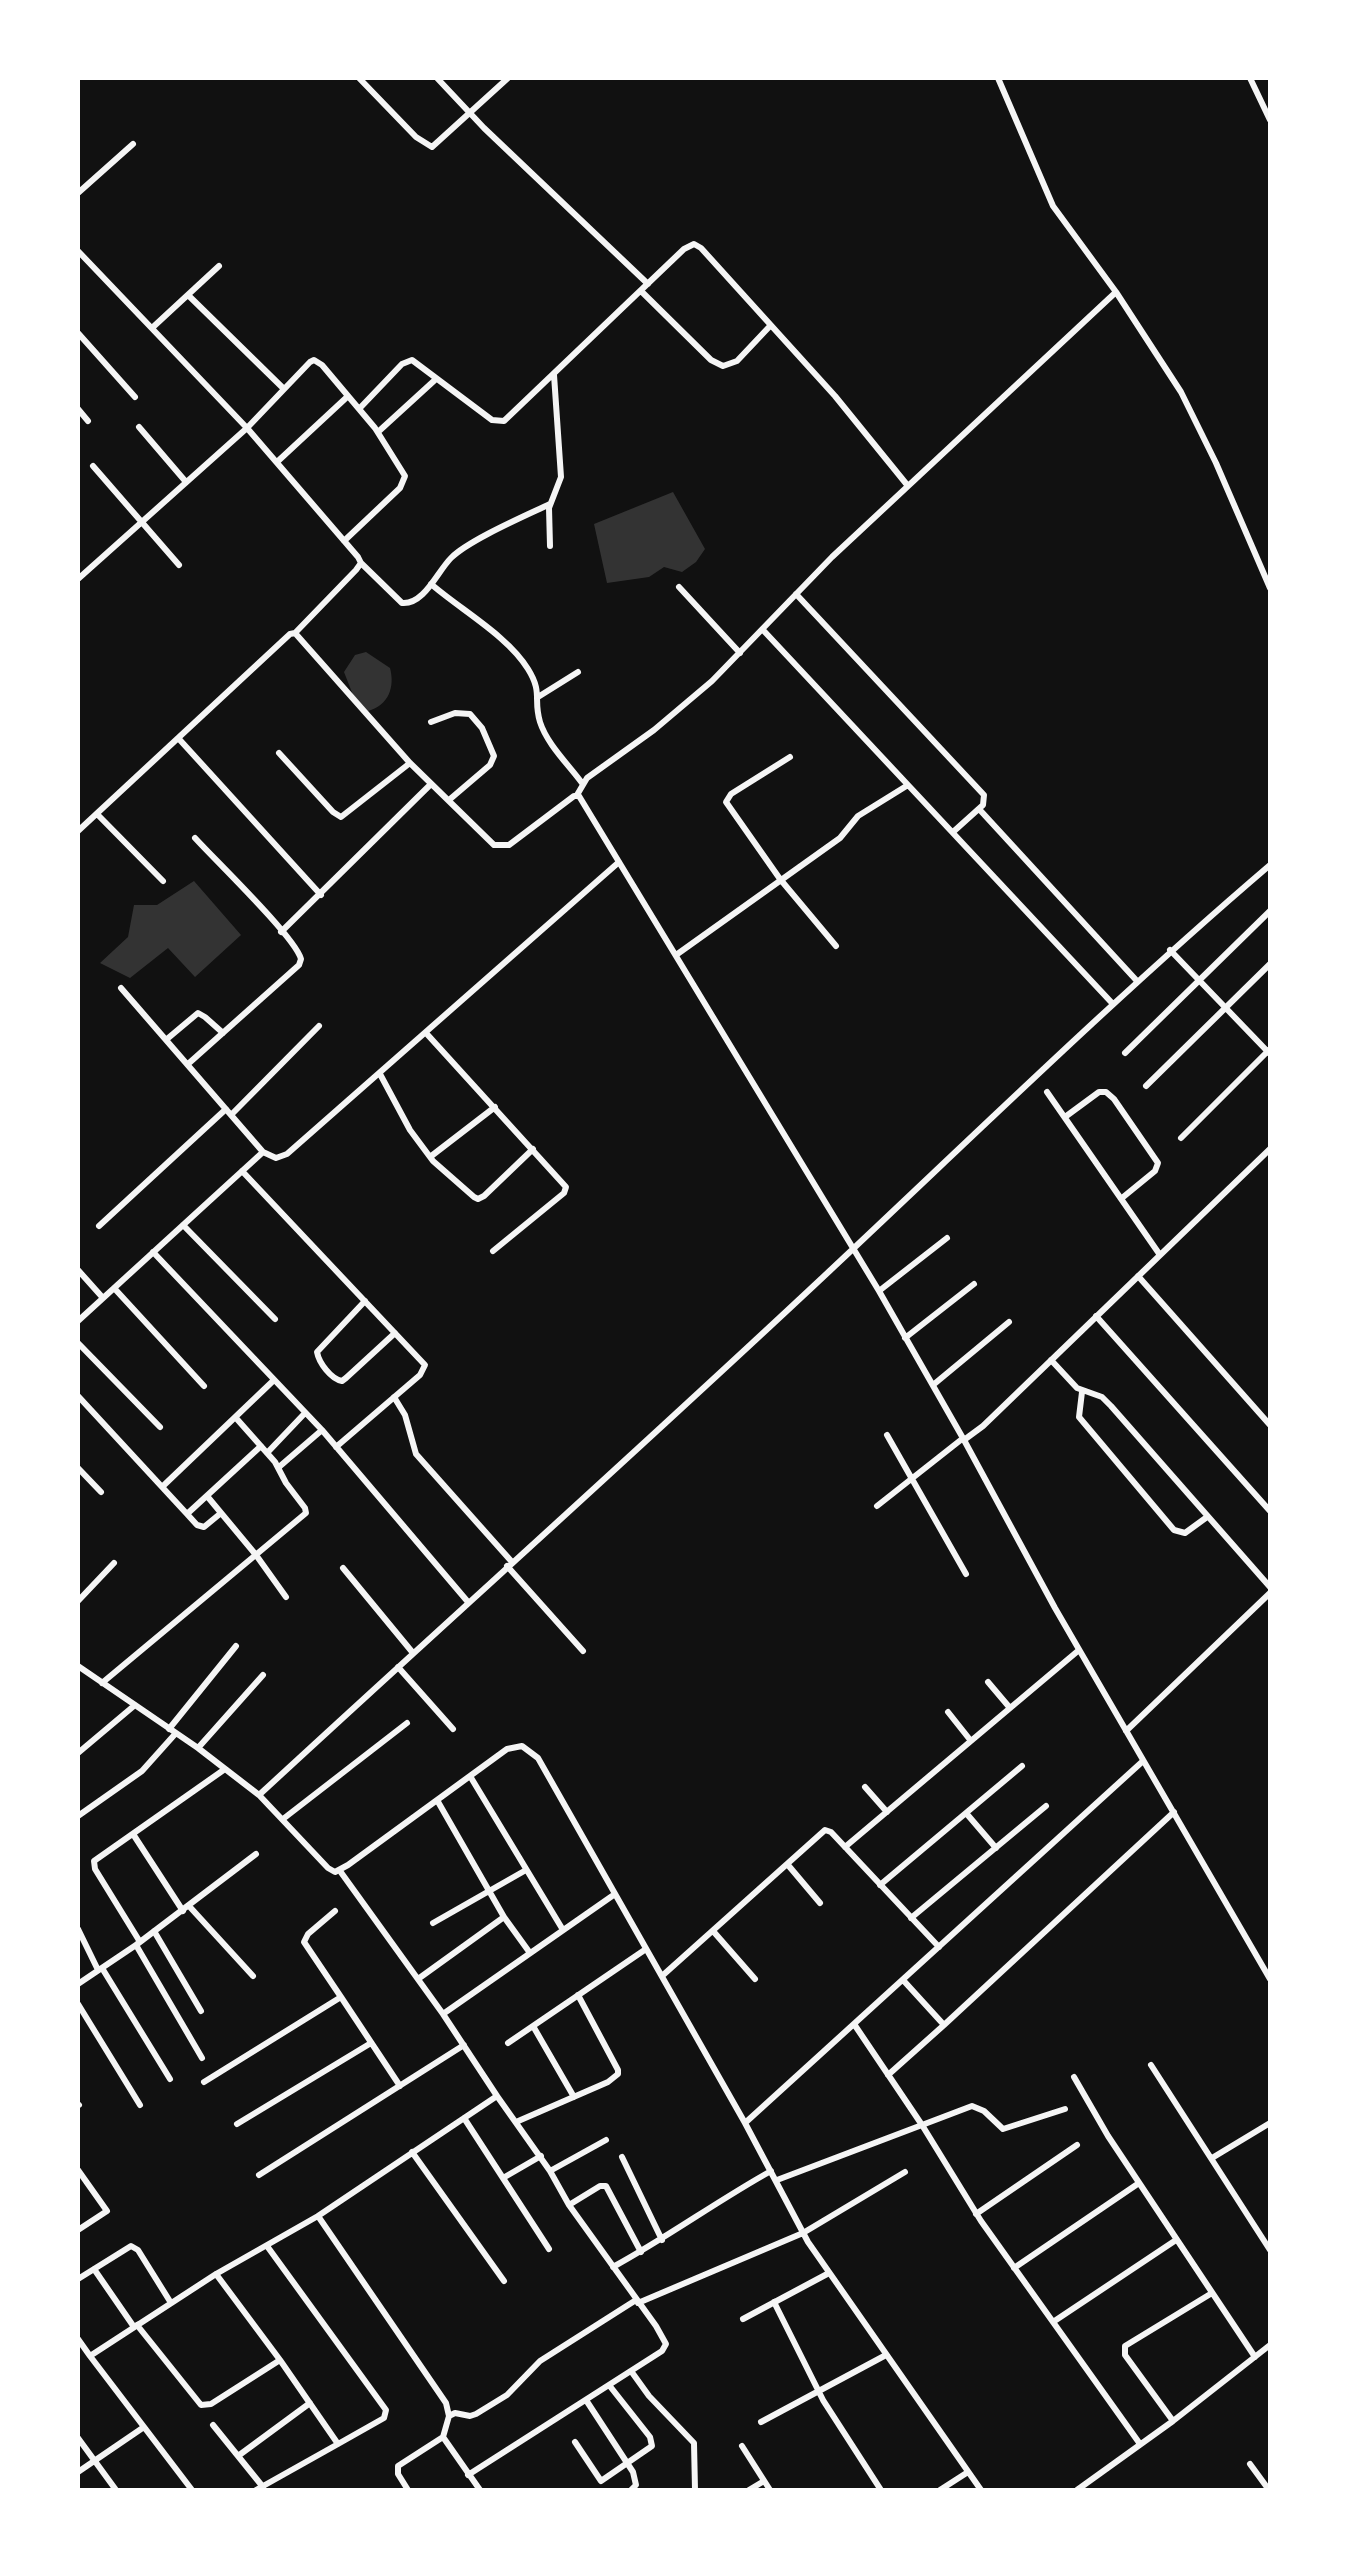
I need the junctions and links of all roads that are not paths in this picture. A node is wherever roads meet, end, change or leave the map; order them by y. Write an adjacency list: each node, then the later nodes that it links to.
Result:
1 (359, 78): 6 (street)
2 (437, 78): 6 (street)
3 (508, 78): 6 (street)
4 (998, 78): 14 (street)
5 (1250, 78): 7 (street)
6 (471, 114): 12 (street)
7 (1270, 120)
8 (133, 144): 9 (street)
9 (78, 193)
10 (78, 251): 17 (street)
11 (219, 266): 15 (street)
12 (648, 284): 13 (street); 16 (street)
13 (641, 291): 16 (street); 19 (street)
14 (1116, 292): 33 (street); 43 (street)
15 (188, 295): 17 (street); 21 (street)
16 (770, 326): 33 (street)
17 (152, 328): 28 (street)
18 (78, 333): 22 (street)
19 (554, 375): 20 (street); 34 (street)
20 (436, 379): 25 (street); 29 (street)
21 (284, 389): 23 (street); 28 (street)
22 (135, 397)
23 (347, 397): 25 (street); 30 (street)
24 (78, 409): 26 (street)
25 (359, 409): 29 (street)
26 (88, 421)
27 (139, 427): 32 (street)
28 (247, 428): 30 (street); 32 (street)
29 (378, 432): 36 (street)
30 (277, 462): 36 (street)
31 (93, 466): 35 (street)
32 (186, 482): 35 (street)
33 (908, 486): 44 (street)
34 (550, 504): 37 (street); 41 (street)
35 (142, 521): 39 (street); 40 (street)
36 (344, 541): 38 (street)
37 (550, 546)
38 (361, 563): 41 (street); 46 (street)
39 (179, 565)
40 (78, 579)
41 (431, 584): 49 (street)
42 (679, 587): 47 (street)
43 (1270, 588)
44 (796, 594): 45 (street); 60 (street)
45 (763, 630): 47 (street); 57 (street)
46 (295, 633): 51 (street); 54 (street)
47 (740, 653): 55 (street)
48 (578, 672): 49 (street)
49 (538, 697): 55 (street)
50 (431, 722): 59 (street)
51 (179, 739): 61 (street); 69 (street)
52 (279, 753): 54 (street)
53 (790, 757): 67 (street)
54 (410, 763): 56 (street)
55 (582, 783): 58 (street)
56 (431, 784): 59 (street); 69 (street)
57 (908, 785): 63 (street); 67 (street)
58 (577, 795): 59 (street); 65 (street)
59 (449, 800)
60 (979, 809): 63 (street); 76 (street)
61 (97, 814): 62 (street); 68 (street)
62 (78, 831)
63 (953, 832): 79 (street)
64 (195, 838): 71 (street)
65 (619, 862): 74 (street); 83 (street)
66 (1270, 865): 73 (street)
67 (780, 879): 72 (street); 74 (street)
68 (163, 881)
69 (321, 895): 71 (street)
70 (1270, 911): 77 (street)
71 (281, 932): 82 (street)
72 (836, 946)
73 (1170, 950): 76 (street); 77 (street)
74 (676, 955): 104 (street)
75 (1270, 964): 80 (street)
76 (1137, 981): 79 (street)
77 (1199, 982): 80 (street); 86 (street)
78 (121, 988): 84 (street)
79 (1112, 1003): 104 (street)
80 (1225, 1009): 85 (street); 89 (street)
81 (319, 1026): 92 (street)
82 (223, 1033): 84 (street); 87 (street)
83 (426, 1033): 88 (street); 91 (street)
84 (167, 1039): 87 (street)
85 (1269, 1052): 94 (street)
86 (1125, 1053)
87 (188, 1064): 92 (street)
88 (380, 1074): 97 (street); 98 (street)
89 (1146, 1086)
90 (1047, 1092): 93 (street)
91 (495, 1107): 95 (street); 98 (street)
92 (229, 1112): 97 (street); 102 (street)
93 (1065, 1117): 100 (street); 100 (street)
94 (1181, 1138)
95 (533, 1149): 98 (street); 105 (street)
96 (1270, 1149): 107 (street)
97 (263, 1152): 99 (street)
98 (430, 1157)
99 (242, 1171): 101 (street); 114 (street)
100 (1122, 1198): 107 (street)
101 (183, 1225): 106 (street); 116 (street)
102 (99, 1226)
103 (947, 1238): 112 (street)
104 (853, 1249): 112 (street); 152 (street)
105 (493, 1251)
106 (153, 1252): 111 (street); 123 (street)
107 (1160, 1255): 109 (street)
108 (78, 1270): 113 (street)
109 (1138, 1276): 115 (street); 131 (street)
110 (974, 1284): 120 (street)
111 (114, 1288): 113 (street); 125 (street)
112 (879, 1291): 120 (street)
113 (103, 1298): 117 (street)
114 (365, 1301): 119 (street); 119 (street)
115 (1096, 1316): 122 (street); 146 (street)
116 (275, 1319)
117 (78, 1321)
118 (1009, 1322): 124 (street)
119 (395, 1333): 128 (street)
120 (905, 1338): 124 (street)
121 (78, 1343): 132 (street)
122 (1051, 1360): 126 (street); 135 (street)
123 (274, 1380): 129 (street); 130 (street)
124 (933, 1385): 135 (street)
125 (204, 1386)
126 (1082, 1392): 149 (street); 149 (street)
127 (78, 1396): 142 (street)
128 (394, 1397): 137 (street); 152 (street)
129 (305, 1413): 133 (street); 138 (street)
130 (236, 1418): 136 (street); 142 (street)
131 (1270, 1425)
132 (160, 1427)
133 (322, 1430): 137 (street); 139 (street)
134 (887, 1435): 141 (street)
135 (963, 1440): 141 (street); 160 (street)
136 (261, 1446): 138 (street); 144 (street)
137 (336, 1447): 158 (street)
138 (267, 1453): 139 (street)
139 (279, 1467): 150 (street)
140 (78, 1468): 143 (street)
141 (912, 1480): 145 (street); 154 (street)
142 (162, 1487): 148 (street)
143 (101, 1492)
144 (207, 1496): 147 (street); 148 (street)
145 (877, 1506)
146 (1270, 1511)
147 (221, 1513): 148 (street); 150 (street)
148 (187, 1514)
149 (1207, 1517): 155 (street)
150 (256, 1555): 156 (street); 167 (street)
151 (114, 1563): 157 (street)
152 (510, 1564): 158 (street); 161 (street)
153 (343, 1568): 162 (street)
154 (966, 1574)
155 (1270, 1590): 174 (street)
156 (286, 1597)
157 (78, 1601)
158 (468, 1602): 162 (street)
159 (236, 1646): 173 (street)
160 (1079, 1650): 169 (street); 174 (street)
161 (583, 1651)
162 (413, 1653): 164 (street)
163 (78, 1666): 167 (street)
164 (398, 1667): 172 (street); 183 (street)
165 (263, 1675): 176 (street)
166 (988, 1682): 169 (street)
167 (102, 1683): 168 (street)
168 (135, 1705): 173 (street); 177 (street)
169 (1010, 1708): 175 (street)
170 (948, 1712): 175 (street)
171 (407, 1723): 190 (street)
172 (453, 1729)
173 (172, 1731): 176 (street); 189 (street)
174 (1126, 1731): 178 (street)
175 (971, 1741): 186 (street)
176 (198, 1748): 180 (street)
177 (78, 1753)
178 (1143, 1761): 187 (street); 212 (street)
179 (1022, 1766): 188 (street)
180 (225, 1769): 183 (street); 191 (street)
181 (470, 1776): 184 (street); 196 (street); 200 (street)
182 (865, 1787): 186 (street)
183 (259, 1795): 190 (street)
184 (437, 1800): 197 (street); 199 (street)
185 (1046, 1806): 193 (street)
186 (887, 1812): 192 (street)
187 (1174, 1812): 220 (street); 229 (street)
188 (966, 1813): 193 (street); 198 (street)
189 (78, 1816)
190 (283, 1819): 197 (street)
191 (133, 1834): 202 (street); 211 (street)
192 (845, 1847): 195 (street); 198 (street)
193 (996, 1848): 205 (street)
194 (256, 1854): 202 (street)
195 (788, 1865): 201 (street); 210 (street)
196 (526, 1870): 199 (street); 208 (street)
197 (340, 1871): 218 (street)
198 (880, 1885): 205 (street)
199 (489, 1890): 204 (street); 206 (street)
200 (615, 1894): 208 (street); 213 (street)
201 (820, 1903)
202 (186, 1908): 209 (street); 216 (street)
203 (335, 1911): 224 (street)
204 (504, 1917): 214 (street); 218 (street)
205 (911, 1918): 212 (street)
206 (433, 1923)
207 (78, 1929): 215 (street)
208 (563, 1930): 214 (street)
209 (154, 1931): 211 (street); 226 (street)
210 (713, 1931): 217 (street); 219 (street)
211 (138, 1944): 215 (street); 234 (street)
212 (939, 1947): 221 (street)
213 (646, 1949): 217 (street); 223 (street)
214 (530, 1953): 227 (street)
215 (100, 1969): 222 (street); 238 (street)
216 (253, 1976)
217 (662, 1976): 247 (street)
218 (418, 1979): 227 (street)
219 (755, 1979)
220 (1270, 1979)
221 (903, 1980): 228 (street); 229 (street)
222 (78, 1984)
223 (578, 1995): 230 (street); 242 (street)
224 (341, 1997): 231 (street); 239 (street)
225 (78, 2004): 243 (street)
226 (201, 2011)
227 (443, 2014): 233 (street)
228 (854, 2024): 236 (street); 247 (street)
229 (944, 2025): 236 (street)
230 (533, 2026): 232 (street); 242 (street)
231 (371, 2043): 240 (street); 249 (street)
232 (508, 2043)
233 (464, 2045): 240 (street); 241 (street)
234 (202, 2058)
235 (1151, 2065): 256 (street)
236 (888, 2075): 250 (street)
237 (1074, 2077): 264 (street)
238 (170, 2079)
239 (204, 2082)
240 (400, 2086): 261 (street)
241 (497, 2096): 245 (street); 246 (street)
242 (574, 2097): 246 (street)
243 (140, 2105)
244 (1065, 2109): 250 (street)
245 (464, 2118): 253 (street); 262 (street)
246 (516, 2122): 254 (street)
247 (745, 2123): 259 (street)
248 (1270, 2123): 256 (street)
249 (237, 2124)
250 (922, 2125): 263 (street); 266 (street)
251 (606, 2140): 258 (street)
252 (1077, 2145): 266 (street)
253 (412, 2152): 267 (street); 282 (street)
254 (541, 2156): 258 (street); 262 (street)
255 (622, 2157): 270 (street)
256 (1212, 2158): 274 (street)
257 (78, 2170): 268 (street)
258 (550, 2171): 265 (street)
259 (771, 2171): 263 (street); 270 (street)
260 (905, 2172): 269 (street)
261 (259, 2175)
262 (503, 2178): 273 (street)
263 (777, 2180): 269 (street)
264 (1139, 2183): 271 (street); 277 (street)
265 (569, 2205): 275 (street); 276 (street)
266 (976, 2214): 277 (street)
267 (318, 2216): 272 (street); 301 (street)
268 (78, 2230)
269 (803, 2233): 279 (street); 284 (street)
270 (662, 2240): 275 (street)
271 (1176, 2240): 283 (street); 288 (street)
272 (267, 2246): 280 (street); 309 (street)
273 (549, 2249)
274 (1270, 2250)
275 (641, 2252): 276 (street)
276 (613, 2267): 284 (street)
277 (1014, 2268): 288 (street)
278 (94, 2269): 281 (street); 286 (street); 289 (street)
279 (829, 2273): 285 (street); 293 (street)
280 (216, 2274): 286 (street); 295 (street)
281 (78, 2279)
282 (504, 2281)
283 (1212, 2293): 294 (street); 302 (street)
284 (637, 2302): 296 (street); 301 (street)
285 (774, 2302): 287 (street); 298 (street)
286 (171, 2303): 289 (street)
287 (743, 2319)
288 (1053, 2322): 310 (street)
289 (136, 2326): 292 (street); 295 (street)
290 (78, 2339): 292 (street)
291 (1270, 2345): 294 (street)
292 (84, 2353): 305 (street)
293 (886, 2355): 298 (street); 317 (street)
294 (1255, 2357): 302 (street)
295 (280, 2360): 300 (street)
296 (631, 2371): 297 (street); 326 (street)
297 (609, 2385): 299 (street); 314 (street)
298 (819, 2391): 303 (street); 329 (street)
299 (586, 2400): 314 (street); 318 (street)
300 (310, 2403): 309 (street); 312 (street)
301 (449, 2416): 306 (street)
302 (1173, 2421): 310 (street)
303 (761, 2422)
304 (213, 2425): 312 (street)
305 (144, 2427): 313 (street); 322 (street)
306 (443, 2437): 318 (street); 323 (street)
307 (78, 2438): 313 (street)
308 (575, 2442): 314 (street)
309 (338, 2444): 320 (street)
310 (1140, 2444): 332 (street)
311 (742, 2446): 319 (street)
312 (238, 2456): 320 (street)
313 (95, 2461): 316 (street); 321 (street)
314 (628, 2464): 325 (street)
315 (1250, 2464): 333 (street)
316 (78, 2472)
317 (968, 2472): 330 (street); 331 (street)
318 (468, 2475): 324 (street)
319 (764, 2481): 327 (street); 328 (street)
320 (262, 2489)
321 (116, 2490)
322 (192, 2490)
323 (408, 2490)
324 (480, 2490)
325 (631, 2490)
326 (695, 2490)
327 (749, 2490)
328 (770, 2490)
329 (881, 2490)
330 (940, 2490)
331 (981, 2490)
332 (1077, 2490)
333 (1269, 2490)

